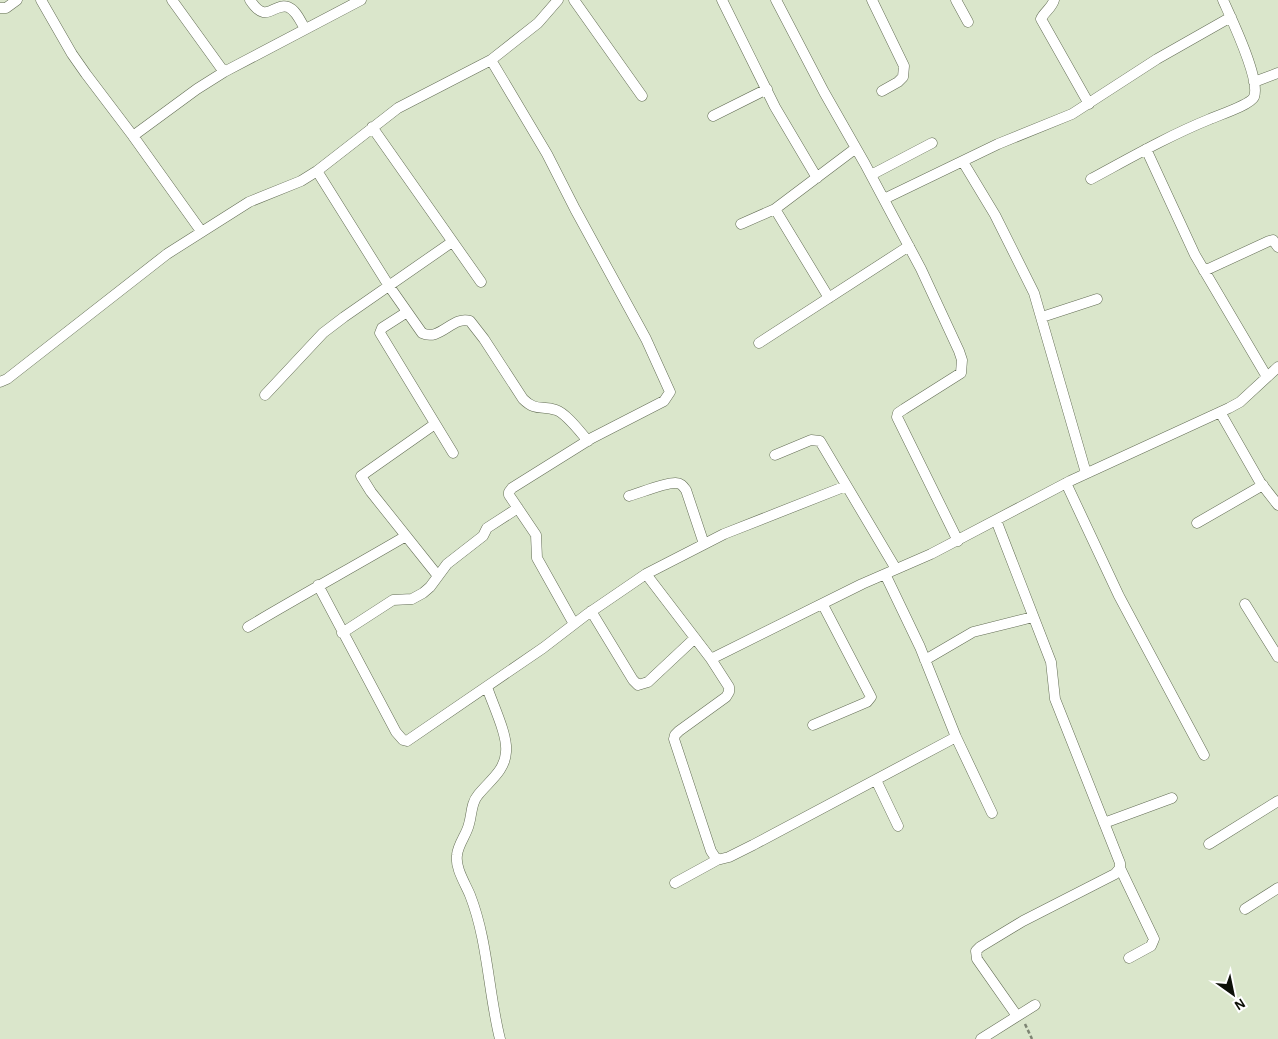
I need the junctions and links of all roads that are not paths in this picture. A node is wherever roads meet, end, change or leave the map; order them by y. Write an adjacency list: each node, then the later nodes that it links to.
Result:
1 (17, 0): 14 (street)
2 (41, 0): 28 (street)
3 (172, 0): 19 (street)
4 (250, 0): 17 (street)
5 (360, 0): 17 (street)
6 (558, 0): 18 (street)
7 (574, 0): 24 (street)
8 (722, 0): 22 (street)
9 (776, 0): 30 (street)
10 (872, 0): 23 (street)
11 (956, 0): 16 (street)
12 (1054, 0): 25 (street)
13 (1223, 0): 15 (street)
14 (0, 8)
15 (1231, 17): 21 (street); 25 (street)
16 (968, 22)
17 (305, 29): 19 (street)
18 (491, 60): 27 (street); 58 (street)
19 (224, 72): 28 (street)
20 (1278, 73): 21 (street)
21 (1254, 82): 31 (street)
22 (767, 89): 26 (street); 35 (street)
23 (882, 91)
24 (642, 96)
25 (1089, 104): 32 (street)
26 (713, 116)
27 (372, 127): 33 (street); 41 (street)
28 (133, 136): 40 (street)
29 (932, 144): 34 (street)
30 (856, 148): 34 (street); 35 (street)
31 (1146, 149): 36 (street); 44 (street)
32 (963, 162): 37 (street); 50 (street)
33 (316, 171): 40 (street); 46 (street)
34 (871, 175): 37 (street)
35 (817, 178): 38 (street)
36 (1091, 180)
37 (884, 199): 42 (street)
38 (775, 209): 39 (street); 47 (street)
39 (741, 224)
40 (201, 231): 54 (street)
41 (452, 242): 45 (street); 46 (street)
42 (909, 246): 47 (street); 71 (street)
43 (1278, 247): 44 (street)
44 (1204, 271): 53 (street)
45 (481, 282)
46 (389, 286): 49 (street); 55 (street)
47 (829, 298): 51 (street)
48 (1097, 299): 50 (street)
49 (407, 312): 57 (street); 58 (street)
50 (1042, 317): 61 (street)
51 (759, 343)
52 (1278, 367): 53 (street)
53 (1267, 377): 56 (street)
54 (0, 382)
55 (265, 395)
56 (1220, 412): 61 (street); 64 (street)
57 (435, 424): 59 (street); 70 (street)
58 (588, 441): 67 (street)
59 (453, 453)
60 (775, 455): 63 (street)
61 (1086, 473): 62 (street)
62 (1066, 483): 68 (street); 92 (street)
63 (846, 486): 72 (street); 73 (street)
64 (1263, 486): 66 (street); 69 (street)
65 (629, 496): 72 (street)
66 (1278, 505)
67 (518, 508): 76 (street); 82 (street)
68 (996, 520): 71 (street); 81 (street)
69 (1198, 522)
70 (406, 536): 76 (street); 77 (street)
71 (958, 541): 73 (street)
72 (704, 544): 74 (street)
73 (896, 569): 75 (street)
74 (646, 574): 80 (street); 85 (street)
75 (885, 574): 79 (street); 88 (street)
76 (438, 576): 84 (street)
77 (318, 585): 83 (street); 84 (street)
78 (1245, 604): 86 (street)
79 (823, 605): 87 (street); 90 (street)
80 (591, 611): 82 (street); 85 (street)
81 (1033, 617): 88 (street); 97 (street)
82 (574, 624): 89 (street)
83 (248, 627)
84 (342, 633): 89 (street)
85 (695, 638): 87 (street)
86 (1277, 654)
87 (711, 659): 100 (street)
88 (925, 660): 91 (street)
89 (487, 687): 108 (street)
90 (813, 725)
91 (956, 737): 93 (street); 96 (street)
92 (1204, 755)
93 (876, 780): 98 (street); 100 (street)
94 (1172, 798): 97 (street)
95 (1278, 801): 99 (street)
96 (992, 813)
97 (1104, 823): 101 (street)
98 (898, 826)
99 (1209, 844)
100 (717, 860): 102 (street)
101 (1120, 868): 105 (street); 107 (street)
102 (675, 883)
103 (1278, 888): 104 (street)
104 (1245, 909)
105 (1129, 958)
106 (1035, 1005): 107 (street)
107 (1019, 1015): 109 (street)
108 (500, 1039)
109 (981, 1039)

